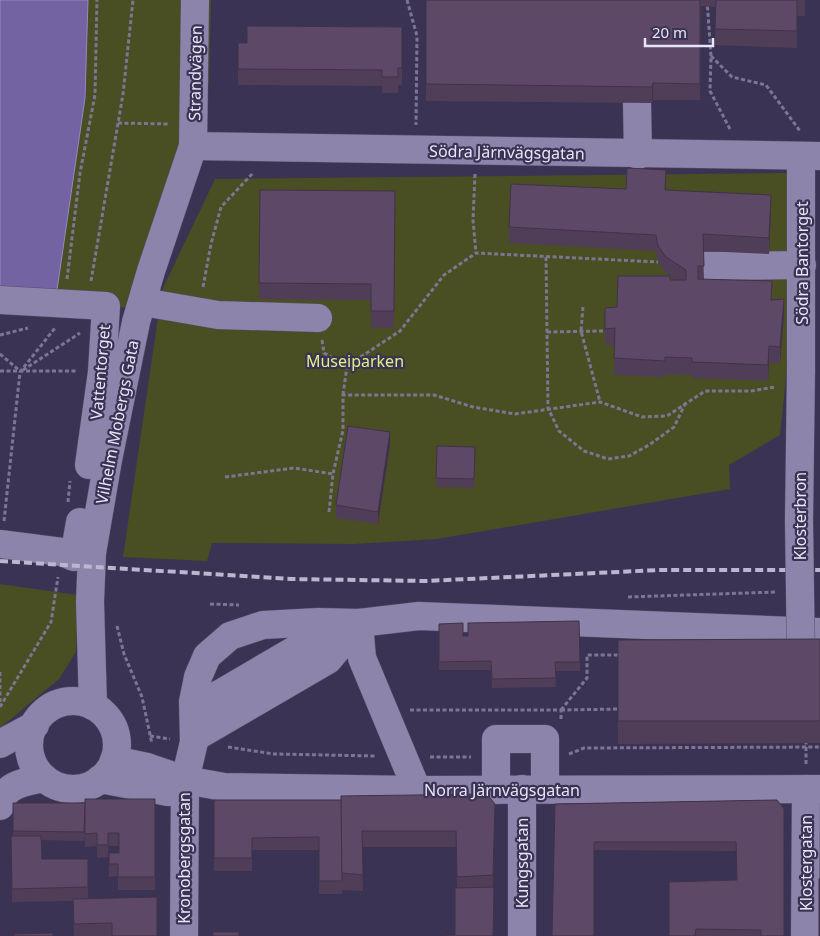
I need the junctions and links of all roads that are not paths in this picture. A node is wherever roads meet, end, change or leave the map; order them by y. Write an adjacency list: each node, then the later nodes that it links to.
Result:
1 (195, 0): 3 (street, Strandvägen)
2 (637, 103): 4 (street)
3 (194, 135): 4 (street, Södra Järnvägsgatan); 9 (street, Vilhelm Mobergs Gata)
4 (638, 155): 5 (street, Södra Järnvägsgatan)
5 (811, 156): 6 (street, Södra Bantorget)
6 (802, 265): 7 (street); 11 (street, Södra Bantorget)
7 (703, 266)
8 (0, 300): 12 (street, Vattentorget)
9 (143, 302): 10 (street); 16 (street, Vilhelm Mobergs Gata)
10 (318, 318)
11 (801, 370): 15 (street, Klosterbron, bridge)
12 (1, 537)
13 (359, 623): 14 (street); 18 (street); 18 (street); 24 (street)
14 (820, 632)
15 (801, 661)
16 (93, 706): 17 (street); 20 (street)
17 (35, 725): 19 (street); 21 (street)
18 (194, 740): 22 (street, Kronobergsgatan)
19 (0, 744)
20 (107, 770): 21 (street); 22 (street, Norra Järnvägsgatan); 22 (street)
21 (44, 778): 26 (street)
22 (184, 780): 24 (street, Norra Järnvägsgatan); 27 (street, Kronobergsgatan)
23 (813, 789): 25 (street, Norra Järnvägsgatan); 29 (street, Klostergatan)
24 (417, 790): 25 (street, Norra Järnvägsgatan)
25 (521, 790): 25 (street); 28 (street, Kungsgatan)
26 (0, 806)
27 (184, 936)
28 (522, 936)
29 (805, 936)

